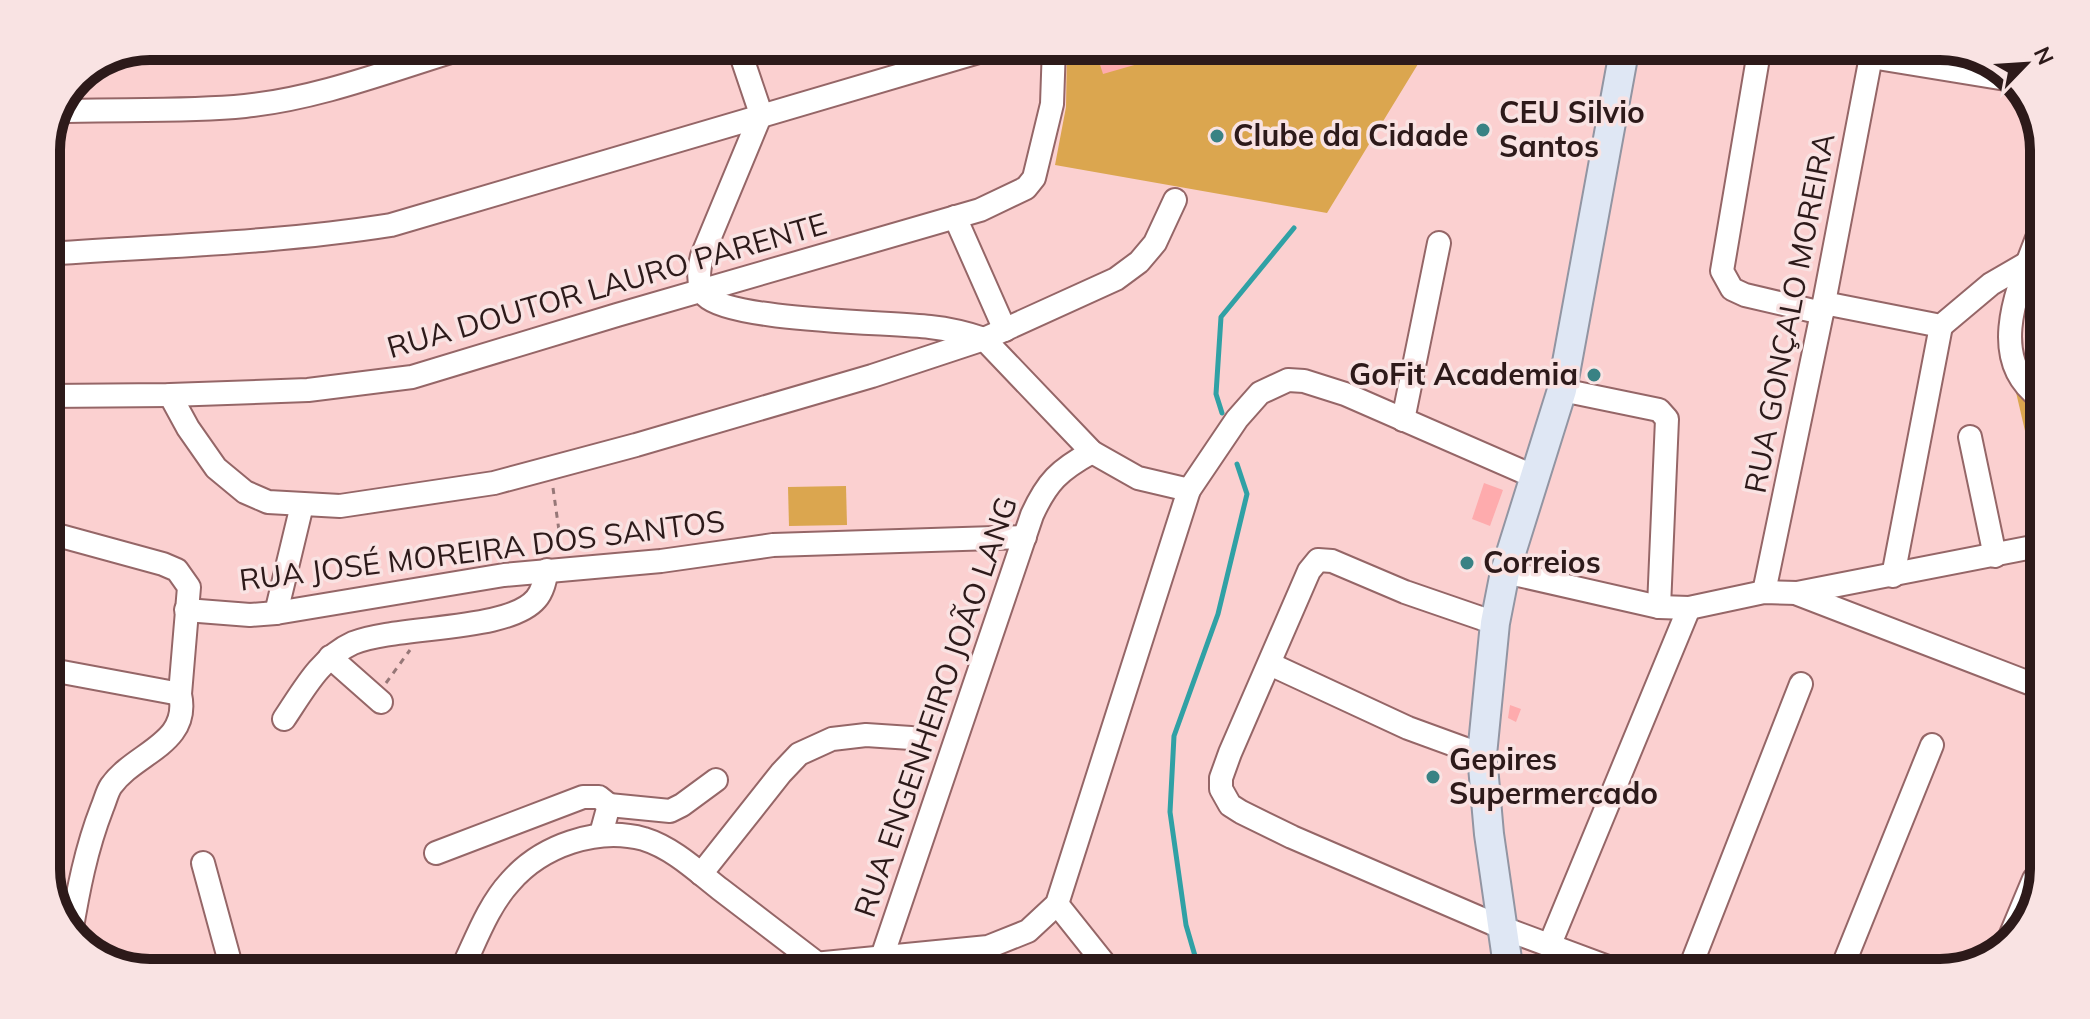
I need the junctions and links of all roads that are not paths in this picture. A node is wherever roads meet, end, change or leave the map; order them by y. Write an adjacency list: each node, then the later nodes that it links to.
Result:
1 (425, 60): 10 (street)
2 (743, 60): 11 (street)
3 (950, 60): 11 (street)
4 (1054, 60): 13 (street, RUA DOUTOR LAURO PARENTE)
5 (1622, 60): 23 (main road)
6 (1758, 60): 19 (street)
7 (1870, 60): 19 (street, RUA GONÇALO MOREIRA)
8 (1915, 60): 9 (street)
9 (1986, 73)
10 (69, 111)
11 (761, 114): 15 (street); 18 (street)
12 (1175, 200): 21 (street)
13 (955, 217): 18 (street, RUA DOUTOR LAURO PARENTE); 21 (street)
14 (1439, 243): 26 (street)
15 (60, 253)
16 (2030, 259): 17 (street)
17 (2029, 262): 20 (street); 22 (street)
18 (702, 291): 21 (street); 24 (street, RUA DOUTOR LAURO PARENTE)
19 (1823, 308): 20 (street); 39 (street, RUA GONÇALO MOREIRA)
20 (1941, 326): 38 (street)
21 (994, 335): 28 (street); 31 (street)
22 (2030, 387)
23 (1562, 390): 29 (main road); 41 (street)
24 (170, 395): 25 (street, RUA DOUTOR LAURO PARENTE); 31 (street)
25 (60, 396)
26 (1403, 420): 29 (street); 30 (street)
27 (1970, 437): 35 (street)
28 (1092, 452): 30 (street); 33 (street, RUA ENGENHEIRO JOÃO LANG)
29 (1533, 476): 37 (main road)
30 (1189, 490): 63 (street)
31 (302, 505): 44 (street)
32 (60, 536): 43 (street)
33 (1025, 537): 36 (street, RUA JOSÉ MOREIRA DOS SANTOS); 68 (street, RUA ENGENHEIRO JOÃO LANG)
34 (2030, 548): 35 (street)
35 (1995, 556): 38 (street)
36 (547, 570): 44 (street, RUA JOSÉ MOREIRA DOS SANTOS); 46 (street)
37 (1505, 572): 41 (street); 45 (main road)
38 (1893, 576): 40 (street)
39 (1764, 592): 40 (street); 42 (street)
40 (1797, 593): 49 (street)
41 (1659, 607): 42 (street)
42 (1689, 608): 67 (street)
43 (186, 610): 44 (street, RUA JOSÉ MOREIRA DOS SANTOS); 51 (street)
44 (276, 613)
45 (1495, 623): 47 (street); 56 (main road)
46 (330, 657): 52 (street); 53 (street)
47 (1270, 664): 56 (street); 65 (street)
48 (60, 672): 51 (street)
49 (2030, 683)
50 (1801, 684): 77 (street)
51 (180, 694): 64 (street)
52 (378, 700)
53 (284, 719)
54 (911, 738): 62 (street)
55 (1932, 745): 78 (street)
56 (1482, 755): 65 (main road)
57 (716, 780): 58 (street)
58 (609, 805): 59 (street); 60 (street)
59 (601, 834): 62 (street); 70 (street)
60 (436, 853)
61 (203, 863): 69 (street)
62 (701, 874): 71 (street)
63 (1057, 904): 66 (street); 68 (street)
64 (74, 918)
65 (1503, 928): 67 (street); 75 (main road)
66 (1086, 940): 73 (street); 74 (street)
67 (1550, 944): 76 (street)
68 (882, 957): 72 (street)
69 (229, 959)
70 (467, 959)
71 (812, 959)
72 (864, 959)
73 (1088, 959)
74 (1101, 959)
75 (1507, 959)
76 (1588, 959)
77 (1693, 959)
78 (1846, 959)

